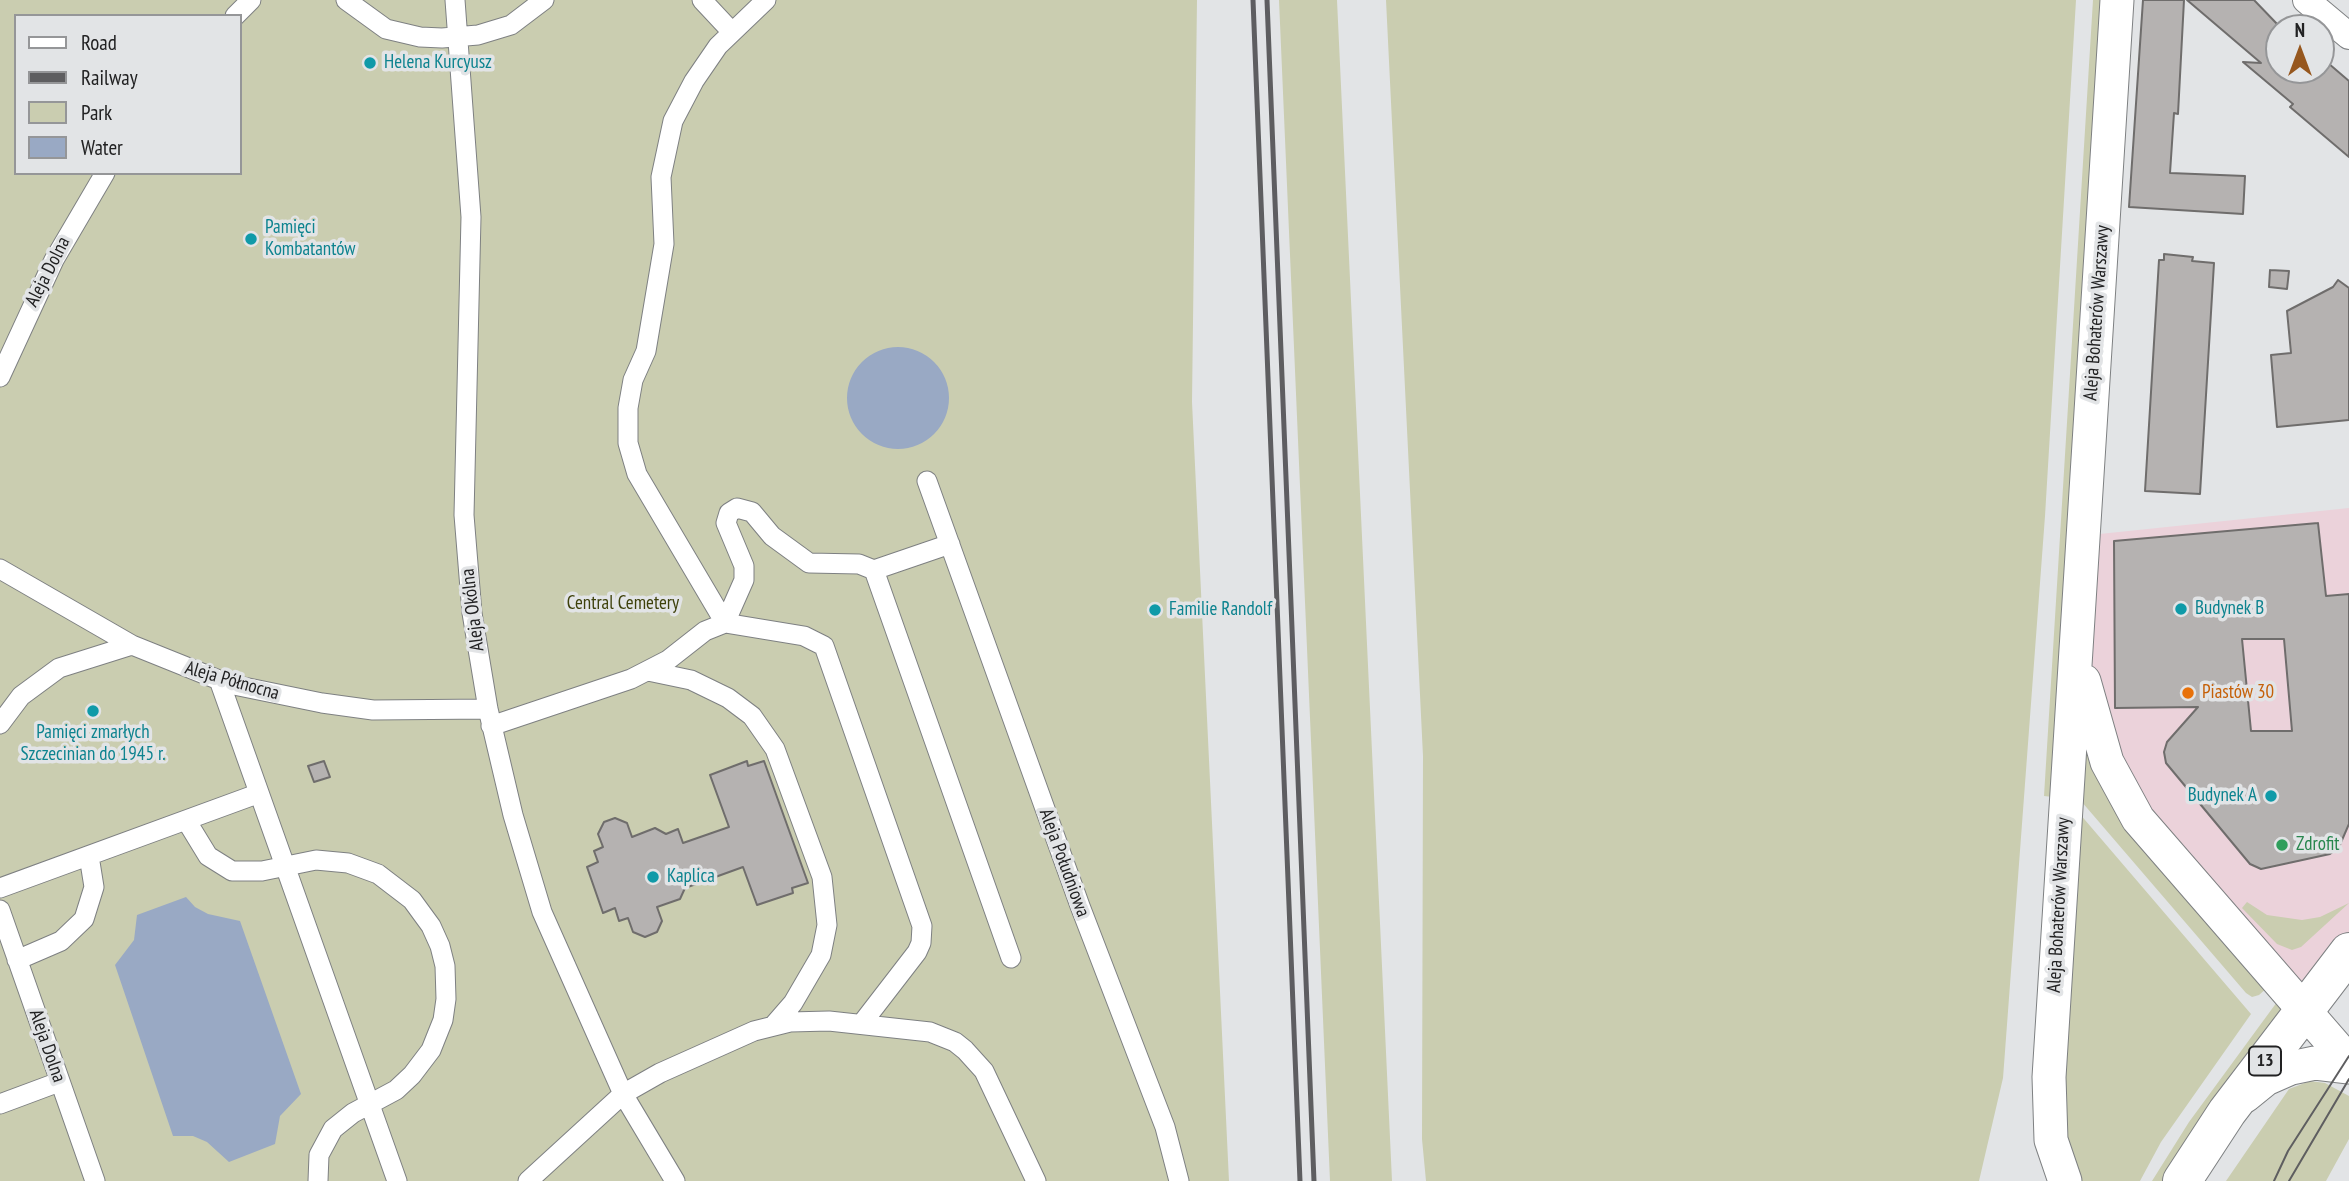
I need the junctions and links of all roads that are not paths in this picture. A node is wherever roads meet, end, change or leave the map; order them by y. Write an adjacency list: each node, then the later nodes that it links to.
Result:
1 (251, 0): 9 (street)
2 (346, 0): 12 (street)
3 (455, 0): 12 (street, Aleja Okólna)
4 (544, 0): 12 (street)
5 (702, 0): 10 (street)
6 (766, 0): 10 (street)
7 (2117, 0): 20 (street, Aleja Bohaterów Warszawy)
8 (2306, 0): 11 (street)
9 (237, 14)
10 (731, 31): 19 (street)
11 (2349, 36)
12 (458, 37): 24 (street, Aleja Okólna)
13 (104, 175): 14 (street, Aleja Dolna)
14 (0, 377)
15 (927, 481): 16 (street, Aleja Południowa)
16 (950, 544): 18 (street); 50 (street, Aleja Południowa)
17 (0, 569): 21 (street, Aleja Północna)
18 (874, 570): 19 (street); 33 (street)
19 (725, 623): 22 (street, Aleja Północna); 36 (street)
20 (2078, 627): 35 (street, Aleja Bohaterów Warszawy); 51 (street, Aleja Bohaterów Warszawy)
21 (132, 646): 23 (street, Aleja Północna); 25 (street)
22 (648, 671): 24 (street, Aleja Północna); 37 (street)
23 (219, 680): 24 (street, Aleja Północna); 26 (street)
24 (489, 718): 40 (street, Aleja Okólna)
25 (0, 723)
26 (257, 794): 27 (street); 29 (street)
27 (186, 820): 28 (street); 29 (street)
28 (89, 856): 30 (street); 34 (street)
29 (283, 865): 42 (street); 42 (street)
30 (0, 888)
31 (0, 910): 34 (street, Aleja Dolna)
32 (2349, 952): 35 (main road, 13)
33 (1011, 958)
34 (12, 966): 39 (street, Aleja Dolna)
35 (2305, 1012): 38 (street, Aleja Bohaterów Warszawy); 43 (main road, 13)
36 (863, 1022): 37 (street); 49 (street)
37 (773, 1026): 40 (street)
38 (2349, 1065): 43 (street)
39 (59, 1082): 41 (street); 45 (street, Aleja Dolna)
40 (623, 1094): 47 (street); 48 (street, Aleja Okólna)
41 (0, 1104)
42 (369, 1105): 44 (street); 46 (street)
43 (2227, 1112): 52 (main road, 13)
44 (392, 1180)
45 (95, 1181)
46 (318, 1181)
47 (528, 1181)
48 (675, 1181)
49 (1036, 1181)
50 (1179, 1181)
51 (2064, 1181)
52 (2182, 1181)

